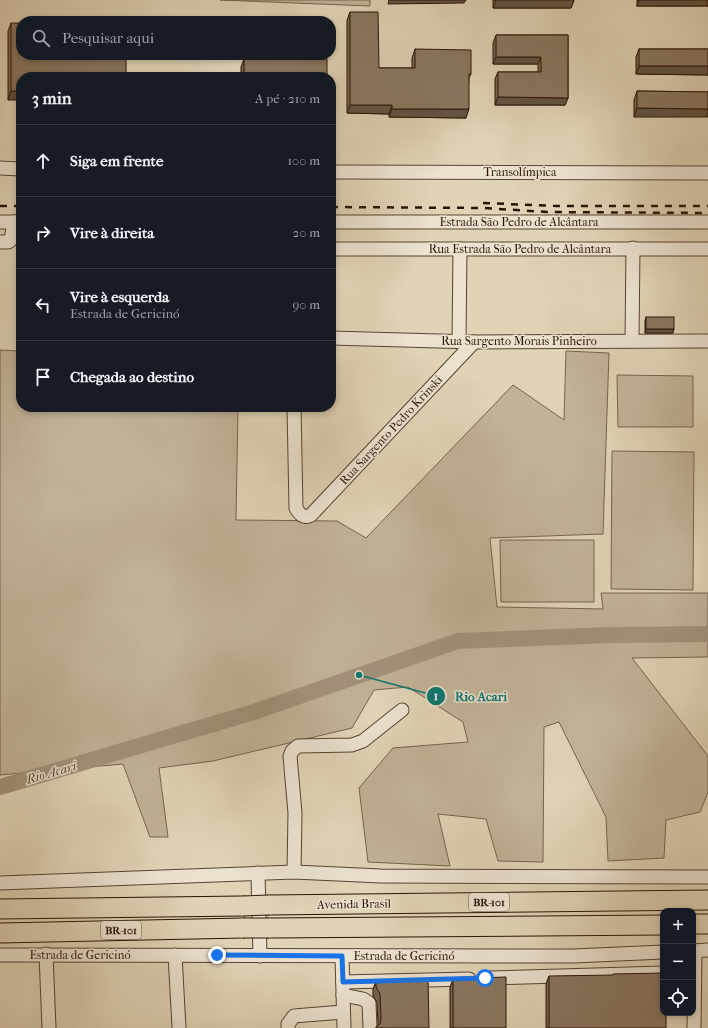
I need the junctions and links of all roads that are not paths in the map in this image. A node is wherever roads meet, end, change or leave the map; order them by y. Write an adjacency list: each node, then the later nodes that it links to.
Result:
1 (0, 168): 2 (street)
2 (16, 169)
3 (336, 172): 4 (street, Transolímpica)
4 (708, 173)
5 (0, 222): 6 (street)
6 (16, 222)
7 (336, 222): 8 (street, Estrada São Pedro de Alcântara)
8 (708, 222)
9 (16, 225): 10 (street)
10 (0, 242)
11 (633, 248): 12 (street, Rua Estrada São Pedro de Alcântara); 13 (street, Rua Estrada São Pedro de Alcântara); 16 (street)
12 (460, 249): 14 (street, Rua Estrada São Pedro de Alcântara); 18 (street)
13 (708, 249)
14 (336, 250)
15 (336, 338): 18 (street, Rua Sargento Morais Pinheiro)
16 (632, 341): 17 (street, Rua Sargento Morais Pinheiro); 19 (street, Rua Sargento Morais Pinheiro)
17 (708, 341)
18 (459, 342): 19 (street, Rua Sargento Morais Pinheiro)
19 (474, 342): 20 (street, Rua Sargento Pedro Krinski)
20 (294, 412)
21 (402, 710): 22 (street)
22 (294, 872): 23 (street); 24 (street)
23 (258, 873): 25 (street); 38 (street)
24 (708, 877)
25 (0, 883)
26 (708, 900): 27 (highway, Avenida Brasil / BR-101, bridge)
27 (0, 909)
28 (696, 924): 29 (highway)
29 (708, 924)
30 (660, 925): 31 (highway, Avenida Brasil / BR-101, bridge)
31 (0, 933)
32 (708, 950): 33 (street)
33 (696, 951)
34 (660, 952): 39 (street, Estrada de Gericinó)
35 (46, 954): 36 (street, Estrada de Gericinó); 37 (street, Estrada de Gericinó); 44 (street)
36 (0, 955)
37 (175, 955): 38 (street, Estrada de Gericinó); 45 (street)
38 (260, 956): 39 (street, Estrada de Gericinó)
39 (342, 956): 42 (street)
40 (660, 973): 42 (street)
41 (694, 980): 49 (street)
42 (343, 989): 43 (street); 48 (street)
43 (343, 1012): 46 (street); 47 (street)
44 (49, 1028)
45 (178, 1028)
46 (288, 1028)
47 (344, 1028)
48 (370, 1028)
49 (694, 1028)

